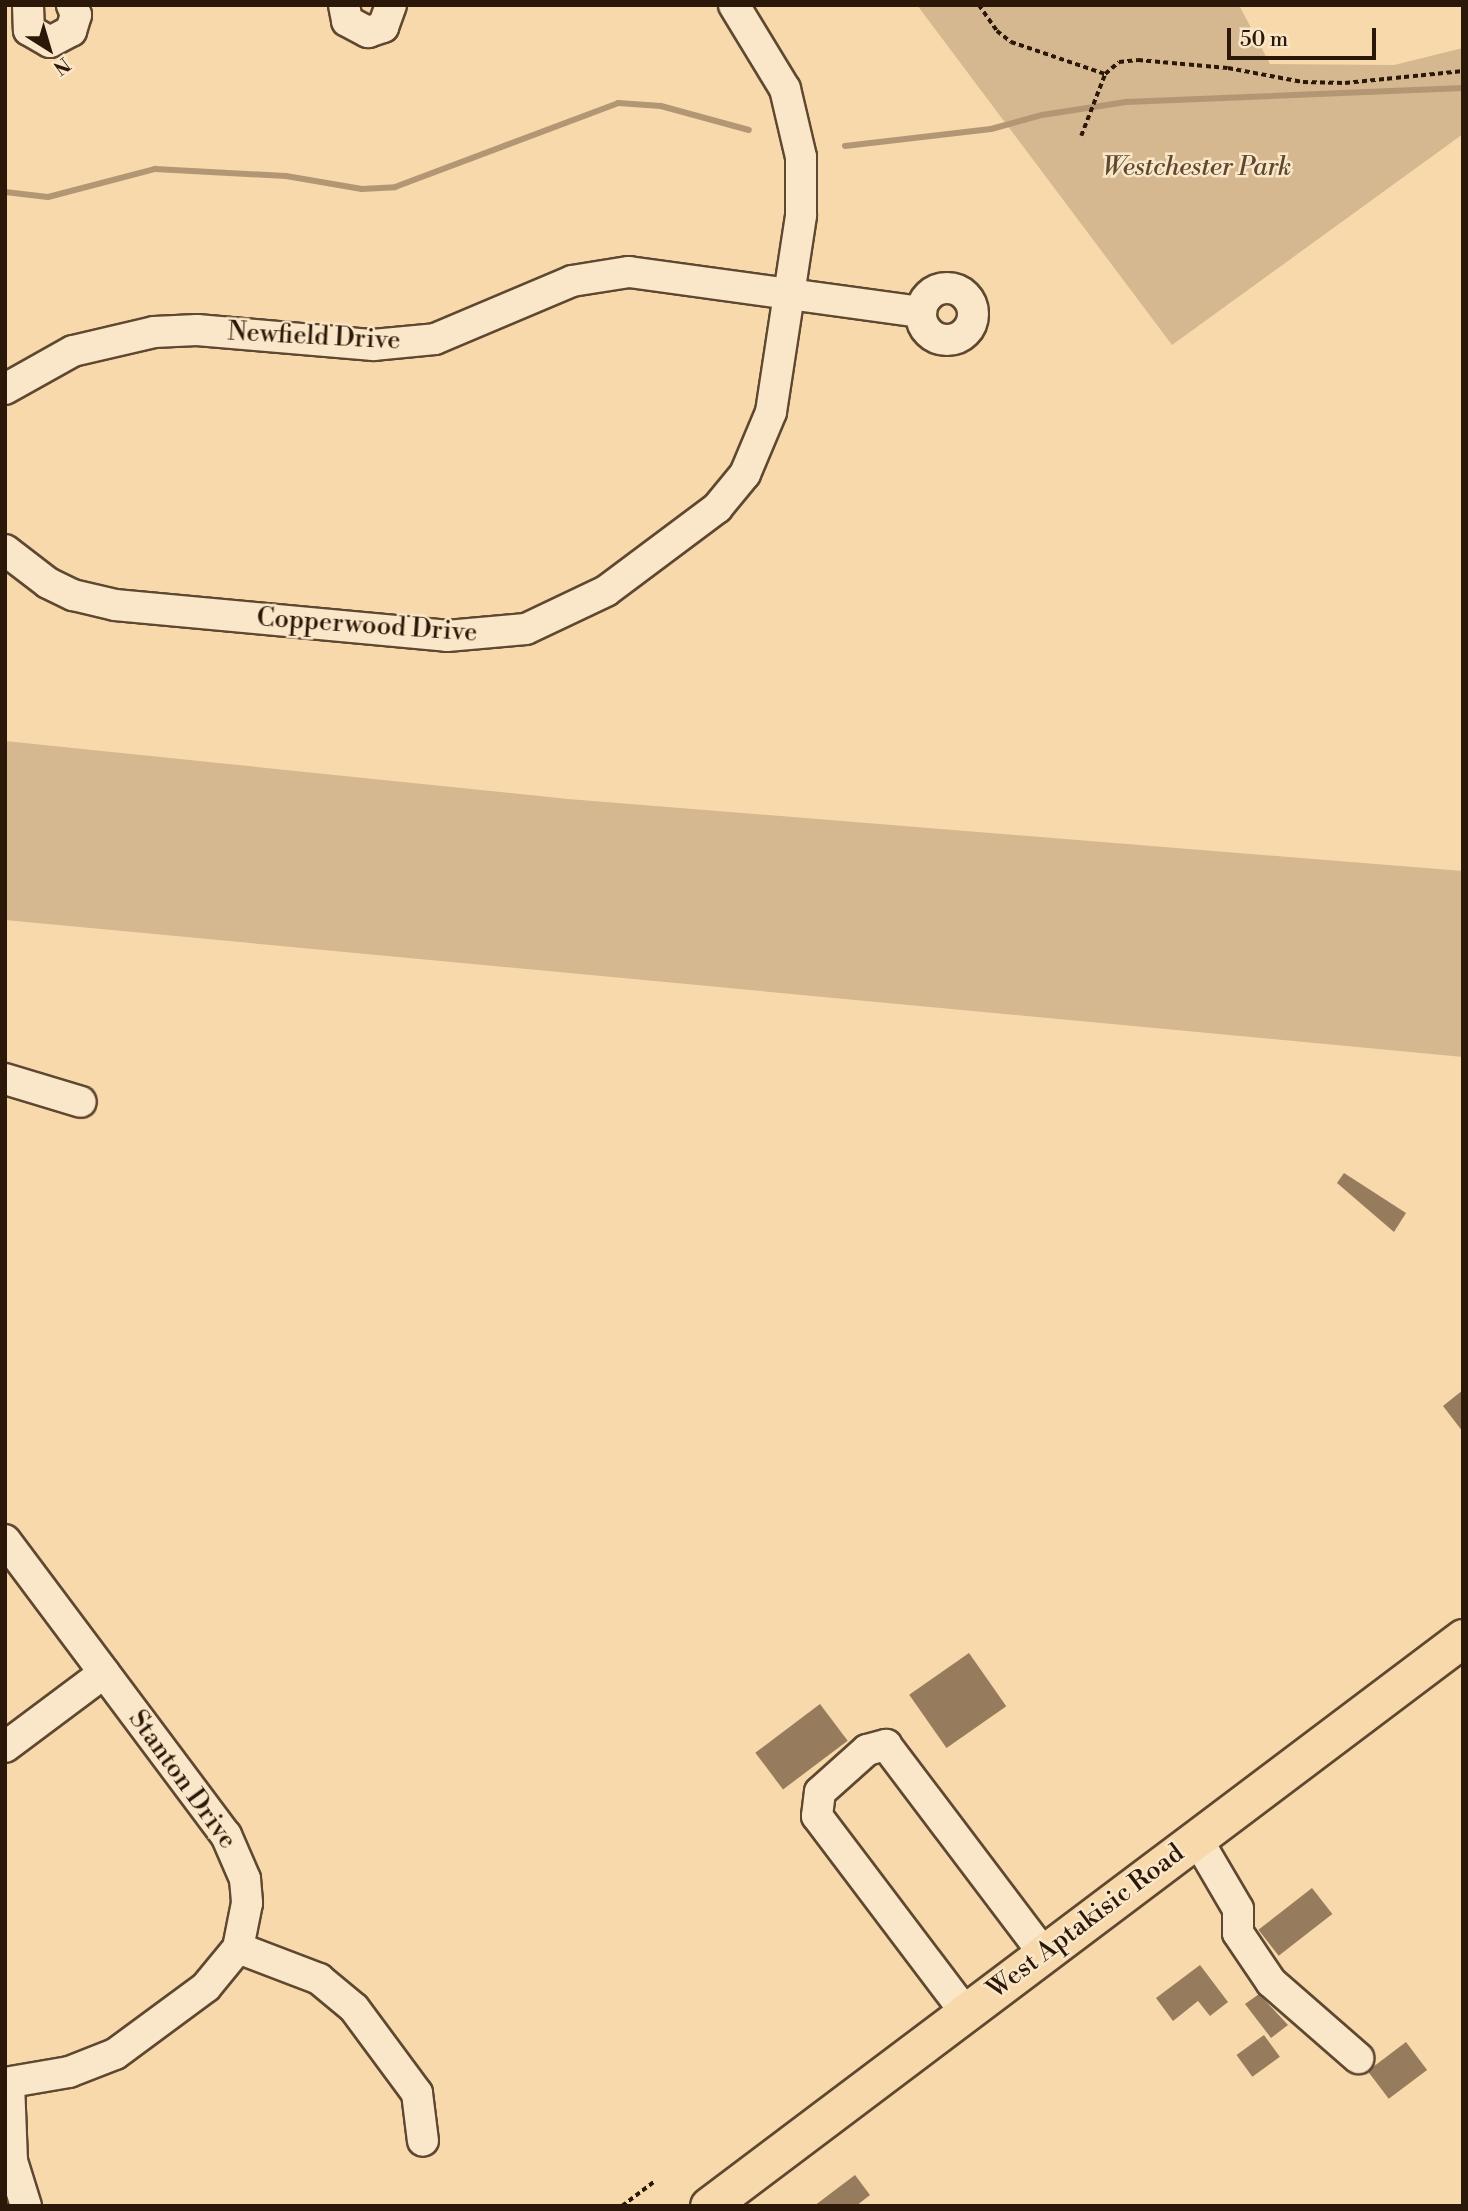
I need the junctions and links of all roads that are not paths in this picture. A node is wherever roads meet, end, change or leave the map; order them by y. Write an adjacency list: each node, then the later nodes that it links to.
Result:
1 (28, 5): 2 (street)
2 (72, 5)
3 (344, 5): 4 (street)
4 (391, 5)
5 (734, 5): 6 (street, Copperwood Drive)
6 (789, 294): 7 (street, Newfield Drive); 8 (street, Newfield Drive); 9 (street, Copperwood Drive)
7 (921, 312)
8 (5, 389)
9 (10, 562)
10 (5, 1079): 11 (street)
11 (81, 1102)
12 (5, 1540): 14 (street, Stanton Drive)
13 (1463, 1638): 16 (main road, West Aptakisic Road)
14 (104, 1673): 15 (street); 17 (street, Stanton Drive)
15 (5, 1747)
16 (1196, 1839): 18 (main road, West Aptakisic Road); 20 (street)
17 (238, 1948): 21 (street, Stanton Drive); 22 (street)
18 (1044, 1954): 19 (main road, West Aptakisic Road); 19 (street)
19 (966, 2013): 24 (main road, West Aptakisic Road)
20 (1358, 2058)
21 (7, 2083): 23 (street)
22 (423, 2141)
23 (26, 2206)
24 (709, 2206)

